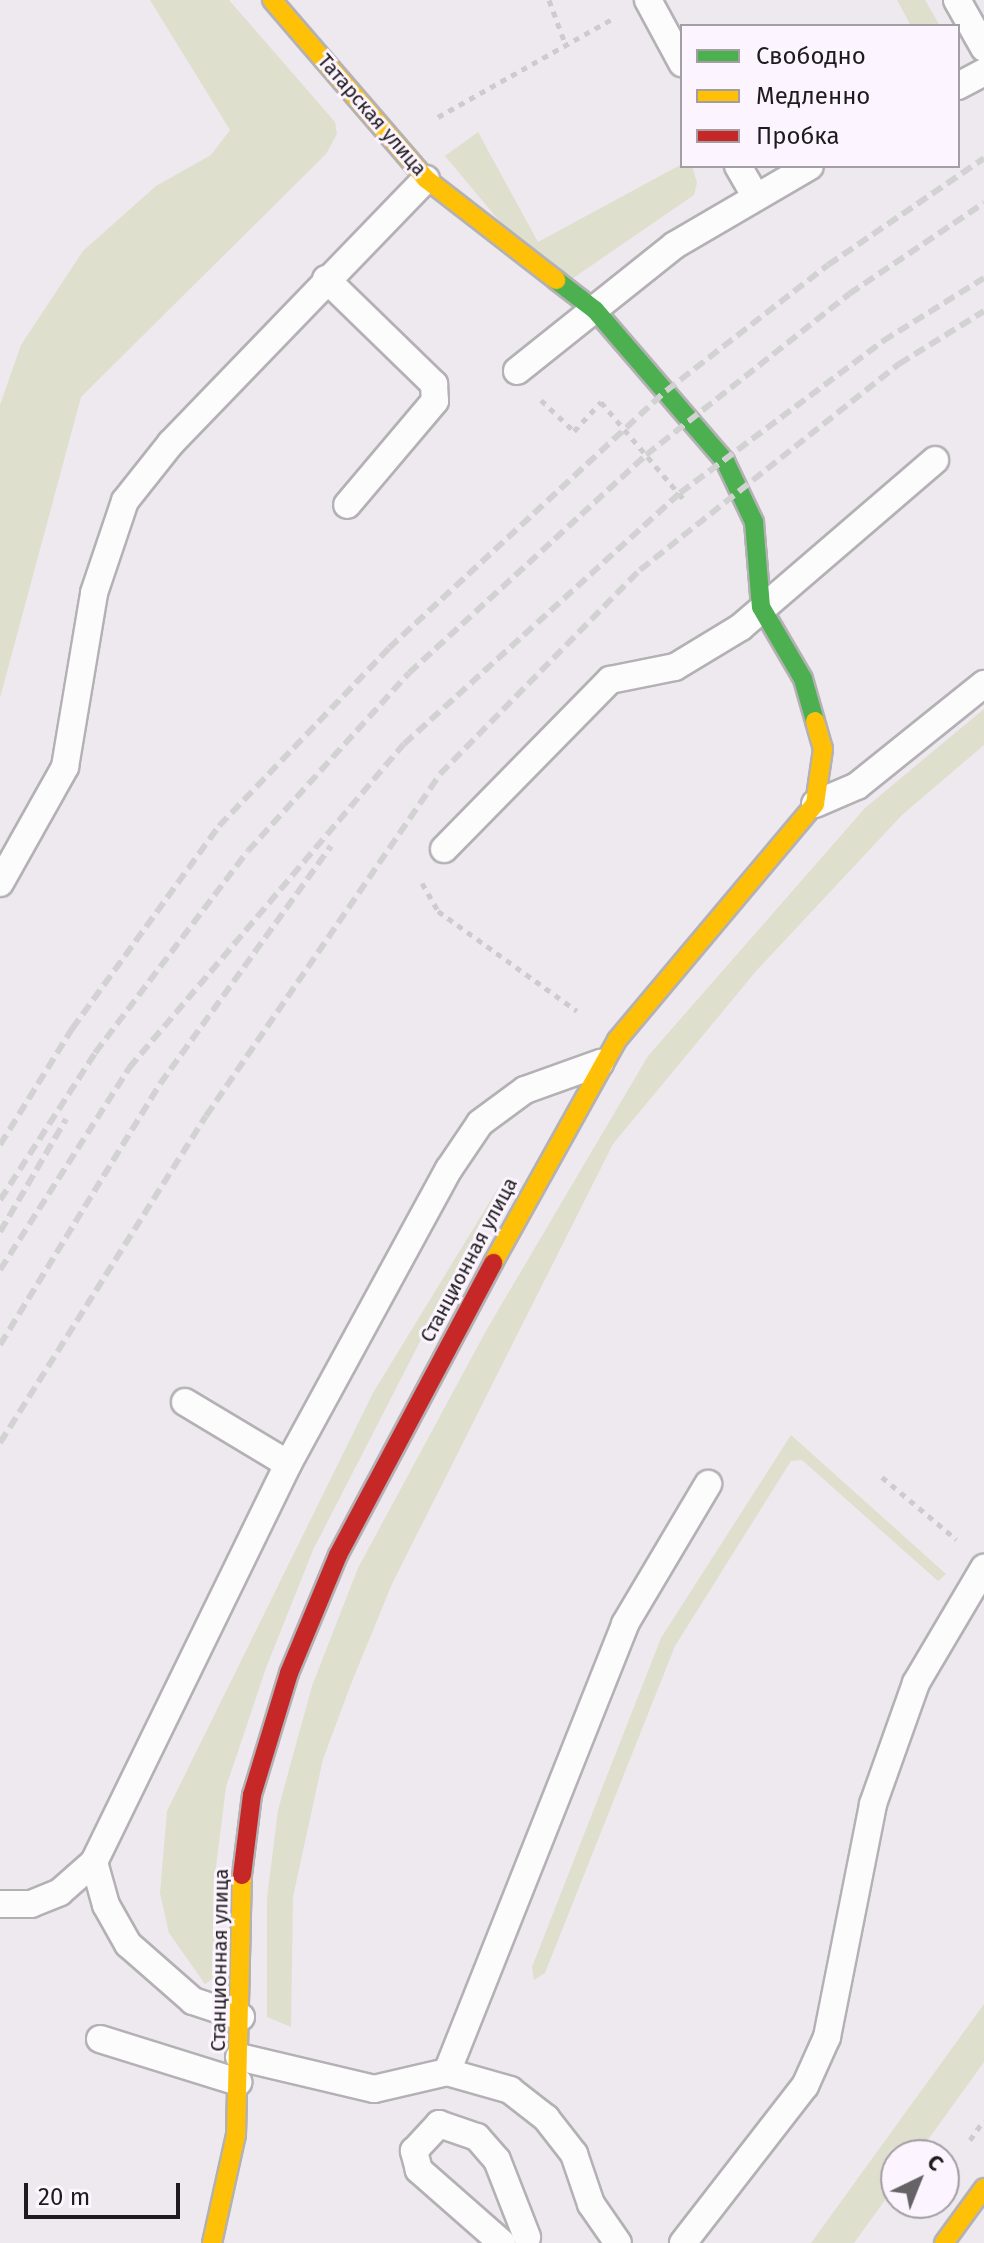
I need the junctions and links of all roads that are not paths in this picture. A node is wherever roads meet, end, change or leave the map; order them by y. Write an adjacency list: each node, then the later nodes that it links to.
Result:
1 (272, 0): 10 (street, Татарская улица)
2 (648, 0): 5 (lane)
3 (957, 0): 4 (lane)
4 (984, 48)
5 (680, 59)
6 (984, 72): 7 (lane)
7 (960, 85)
8 (739, 168): 11 (lane)
9 (806, 168): 11 (lane)
10 (426, 179): 12 (lane); 13 (street, Татарская улица)
11 (755, 196): 13 (lane)
12 (326, 279): 16 (lane); 21 (lane)
13 (595, 310): 14 (lane); 17 (street, Татарская улица)
14 (517, 371)
15 (935, 460): 17 (lane)
16 (347, 505)
17 (761, 607): 19 (street); 20 (lane)
18 (984, 684): 19 (lane)
19 (815, 804): 22 (street, Станционная улица)
20 (444, 849)
21 (0, 883)
22 (602, 1062): 24 (lane); 29 (street, Станционная улица)
23 (185, 1402): 24 (lane)
24 (288, 1464): 27 (lane)
25 (708, 1484): 32 (lane)
26 (984, 1568): 37 (lane)
27 (94, 1862): 28 (lane); 29 (lane)
28 (0, 1904)
29 (241, 2017): 31 (street, Станционная улица)
30 (100, 2039): 31 (lane)
31 (239, 2070): 32 (lane); 35 (street, Станционная улица)
32 (447, 2072): 36 (lane)
33 (984, 2188): 34 (street)
34 (953, 2240)
35 (212, 2243)
36 (618, 2243)
37 (683, 2243)

